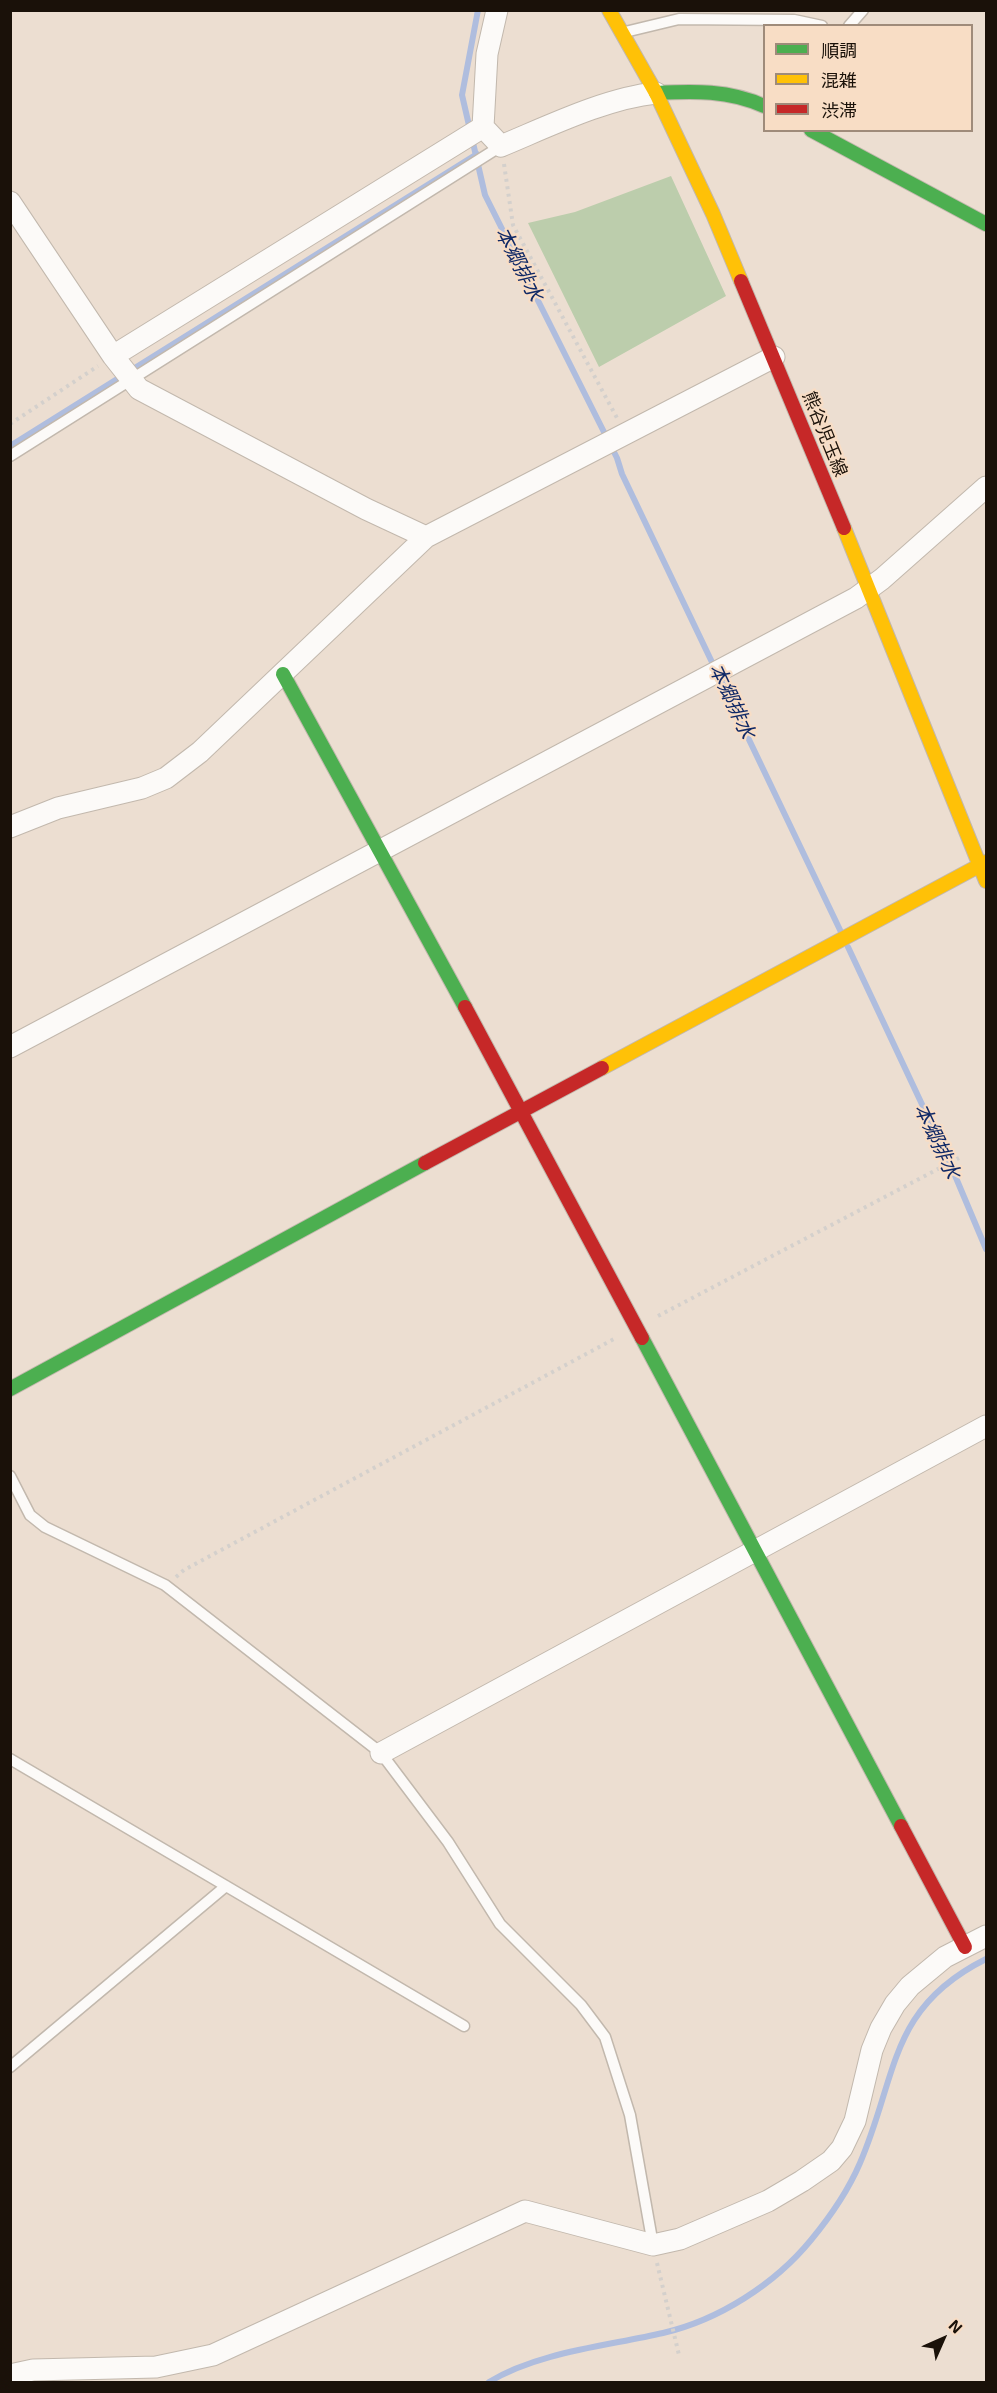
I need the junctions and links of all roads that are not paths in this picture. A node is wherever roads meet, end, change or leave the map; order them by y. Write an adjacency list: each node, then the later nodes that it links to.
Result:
1 (497, 10): 9 (street)
2 (609, 10): 6 (street, 熊谷児玉線)
3 (863, 10): 5 (lane)
4 (813, 24): 6 (lane)
5 (851, 24)
6 (622, 33): 7 (street, 熊谷児玉線)
7 (656, 93): 8 (street); 11 (street); 15 (street, 熊谷児玉線)
8 (763, 105)
9 (483, 127): 11 (street); 14 (street)
10 (815, 132): 13 (street)
11 (501, 146): 16 (lane)
12 (10, 202): 14 (street)
13 (987, 224)
14 (114, 356): 16 (street)
15 (774, 357): 19 (street); 20 (street, 熊谷児玉線)
16 (133, 380): 17 (lane); 19 (street)
17 (10, 456)
18 (987, 487): 20 (street)
19 (426, 537): 21 (street)
20 (869, 588): 23 (street); 24 (street, 熊谷児玉線)
21 (283, 674): 22 (street); 23 (street)
22 (10, 826)
23 (380, 852): 26 (street); 27 (street)
24 (984, 864): 25 (street, 熊谷児玉線); 27 (street)
25 (987, 881)
26 (10, 1047)
27 (522, 1112): 28 (street); 31 (street)
28 (10, 1389)
29 (987, 1426): 31 (street)
30 (10, 1476): 32 (lane)
31 (756, 1552): 32 (street); 36 (street)
32 (381, 1753): 39 (lane)
33 (10, 1759): 34 (lane)
34 (226, 1886): 37 (lane); 38 (lane)
35 (987, 1936): 36 (street)
36 (965, 1947): 39 (street)
37 (464, 2026)
38 (10, 2067)
39 (653, 2245): 40 (street)
40 (10, 2375)

